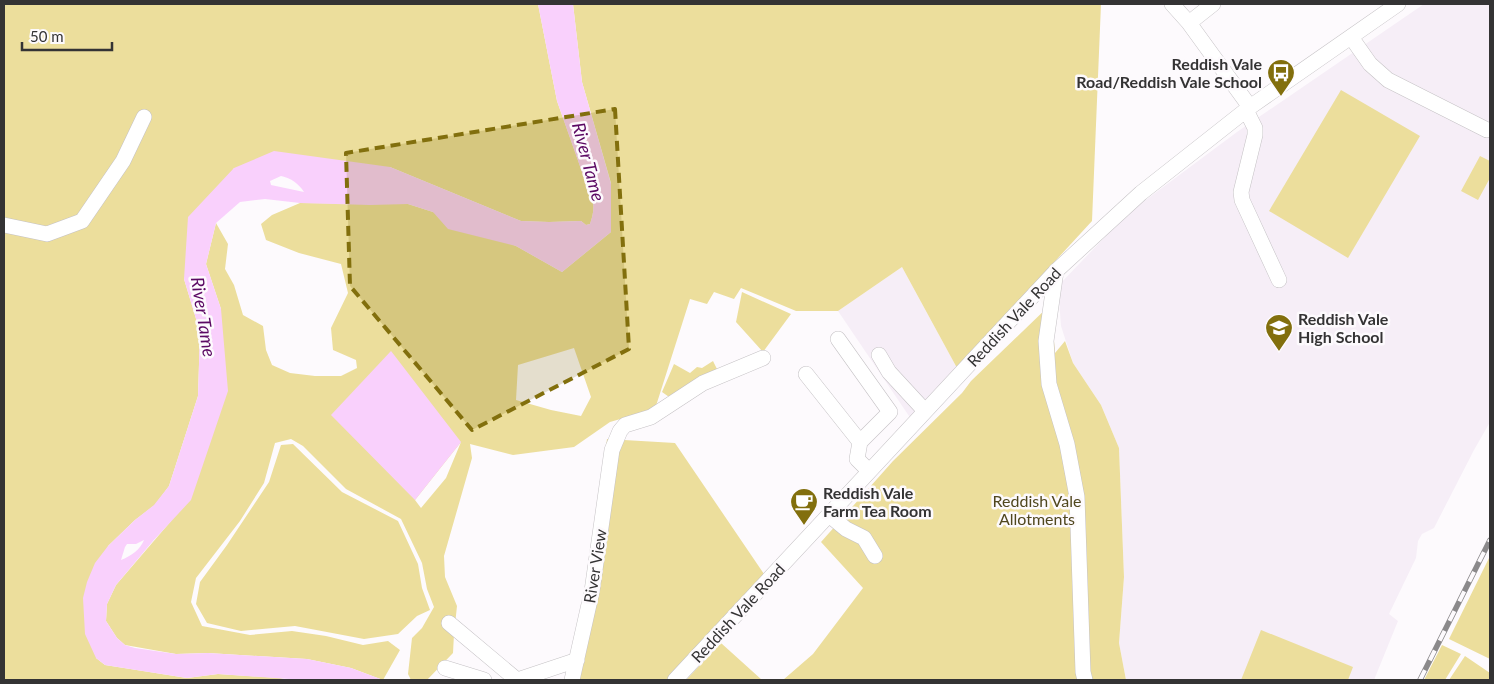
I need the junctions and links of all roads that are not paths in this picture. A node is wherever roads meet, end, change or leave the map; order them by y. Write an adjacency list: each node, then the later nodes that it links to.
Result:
1 (1172, 4): 4 (street)
2 (1214, 4): 4 (street)
3 (1398, 4): 5 (street, Reddish Vale Road)
4 (1189, 23): 6 (street)
5 (1351, 37): 6 (street, Reddish Vale Road); 8 (street)
6 (1248, 108): 10 (street, Reddish Vale Road); 11 (street)
7 (144, 117): 9 (street)
8 (1487, 130)
9 (4, 225)
10 (1056, 271): 16 (street, Reddish Vale Road); 28 (street)
11 (1278, 280)
12 (838, 339): 17 (street)
13 (879, 354): 16 (street)
14 (763, 358): 22 (street, River View)
15 (806, 374): 17 (street)
16 (925, 410): 18 (street, Reddish Vale Road)
17 (860, 442): 18 (street)
18 (869, 471): 19 (street, Reddish Vale Road)
19 (829, 514): 20 (street); 27 (street, Reddish Vale Road)
20 (875, 556)
21 (449, 623): 25 (street)
22 (576, 660): 25 (street); 26 (street, River View)
23 (445, 668): 24 (street)
24 (484, 680)
25 (517, 680)
26 (572, 680)
27 (676, 680)
28 (1085, 680)

